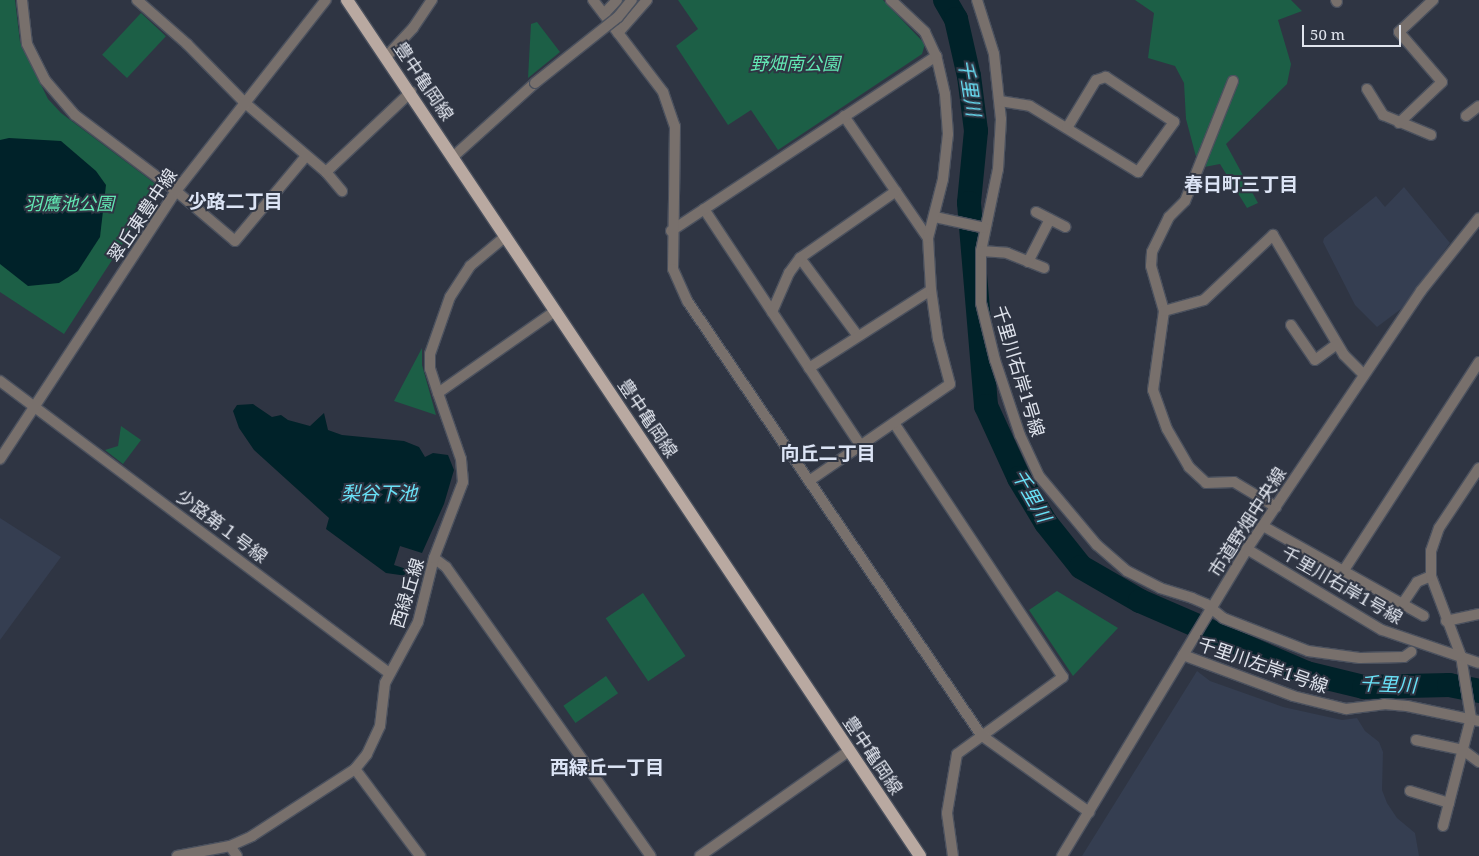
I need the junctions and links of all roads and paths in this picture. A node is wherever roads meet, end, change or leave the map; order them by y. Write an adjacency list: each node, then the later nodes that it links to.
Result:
1 (22, 0): 31 (street)
2 (137, 0): 21 (street)
3 (326, 0): 21 (street, 翠丘東豊中線)
4 (347, 0): 16 (main road, 豊中亀岡線)
5 (432, 0): 16 (street)
6 (593, 0): 13 (street)
7 (617, 0): 13 (street)
8 (632, 0): 29 (street, bridge)
9 (647, 0): 14 (street)
10 (891, 0): 15 (street)
11 (978, 0): 20 (street, 千里川右岸1号線)
12 (1433, 0): 25 (street)
13 (604, 14): 14 (street)
14 (618, 33): 41 (street)
15 (936, 56): 23 (street); 36 (street)
16 (386, 57): 19 (main road, 豊中亀岡線)
17 (1233, 81): 50 (street)
18 (1367, 89): 25 (street)
19 (410, 92): 29 (main road, 豊中亀岡線); 30 (street)
20 (1000, 101): 26 (street); 40 (street, 千里川右岸1号線)
21 (244, 102): 28 (street); 31 (street, 翠丘東豊中線)
22 (1479, 106): 24 (street)
23 (844, 116): 32 (street); 34 (street)
24 (1466, 116)
25 (1399, 123): 27 (street)
26 (1067, 128): 26 (street)
27 (1431, 136)
28 (306, 156): 30 (street); 31 (street)
29 (454, 156): 42 (main road, 豊中亀岡線)
30 (326, 172): 33 (street)
31 (176, 191): 60 (street, 翠丘東豊中線)
32 (896, 191): 43 (street); 45 (street)
33 (342, 192)
34 (704, 209): 41 (street); 51 (street)
35 (1036, 212): 38 (street)
36 (935, 217): 40 (street); 43 (street)
37 (1479, 218): 57 (street, 市道野畑中央線)
38 (1050, 219): 39 (street); 46 (street)
39 (1065, 227)
40 (985, 228): 44 (street, 千里川右岸1号線)
41 (671, 230): 65 (street)
42 (506, 236): 49 (main road, 豊中亀岡線); 59 (street, 西緑丘線)
43 (928, 238): 48 (street)
44 (981, 251): 46 (street); 73 (street, 千里川右岸1号線)
45 (800, 258): 51 (street); 53 (street)
46 (1028, 262): 47 (street)
47 (1044, 268)
48 (931, 290): 53 (street); 61 (street)
49 (555, 311): 59 (street); 86 (main road, 豊中亀岡線)
50 (1164, 311): 54 (street); 66 (street)
51 (772, 312): 56 (street)
52 (1291, 325): 54 (street)
53 (858, 336): 56 (street)
54 (1337, 344): 57 (street)
55 (1479, 362): 70 (street)
56 (810, 368): 62 (street)
57 (1364, 375): 66 (street, 市道野畑中央線)
58 (0, 381): 60 (street, 少路第１号線)
59 (438, 393): 69 (street, 西緑丘線)
60 (36, 406): 63 (street, 翠丘東豊中線); 81 (street, 少路第１号線)
61 (894, 423): 62 (street); 83 (street)
62 (861, 446): 65 (street)
63 (0, 458)
64 (1479, 468): 71 (street)
65 (809, 481): 83 (street)
66 (1276, 506): 67 (street, 市道野畑中央線)
67 (1263, 526): 68 (street, 市道野畑中央線); 70 (street)
68 (1247, 549): 73 (street, 市道野畑中央線); 79 (street, 千里川右岸1号線)
69 (434, 558): 81 (street, 西緑丘線); 97 (street)
70 (1344, 570): 72 (street)
71 (1431, 576): 72 (street); 76 (street)
72 (1403, 603): 75 (street)
73 (1210, 612): 77 (street, 千里川右岸1号線); 78 (street, 市道野畑中央線)
74 (1479, 614): 76 (street)
75 (1424, 616)
76 (1446, 621): 79 (street)
77 (1411, 652)
78 (1185, 653): 82 (street, 千里川左岸1号線); 91 (street, 市道野畑中央線)
79 (1462, 661): 80 (street, 千里川右岸1号線); 82 (street)
80 (1479, 663)
81 (389, 673): 88 (street, 西緑丘線)
82 (1473, 716): 85 (street)
83 (981, 735): 91 (street); 100 (street)
84 (1416, 740): 85 (street)
85 (1463, 750): 87 (street); 90 (street)
86 (849, 751): 98 (street); 99 (main road, 豊中亀岡線)
87 (1479, 762)
88 (355, 769): 93 (street, 西緑丘線); 96 (street)
89 (1410, 791): 90 (street)
90 (1449, 803): 92 (street)
91 (1089, 812): 101 (street, 市道野畑中央線)
92 (1444, 826)
93 (230, 846): 94 (street, 西緑丘線); 95 (street)
94 (177, 856)
95 (236, 856)
96 (420, 856)
97 (651, 856)
98 (700, 856)
99 (920, 856)
100 (954, 856)
101 (1062, 856)

